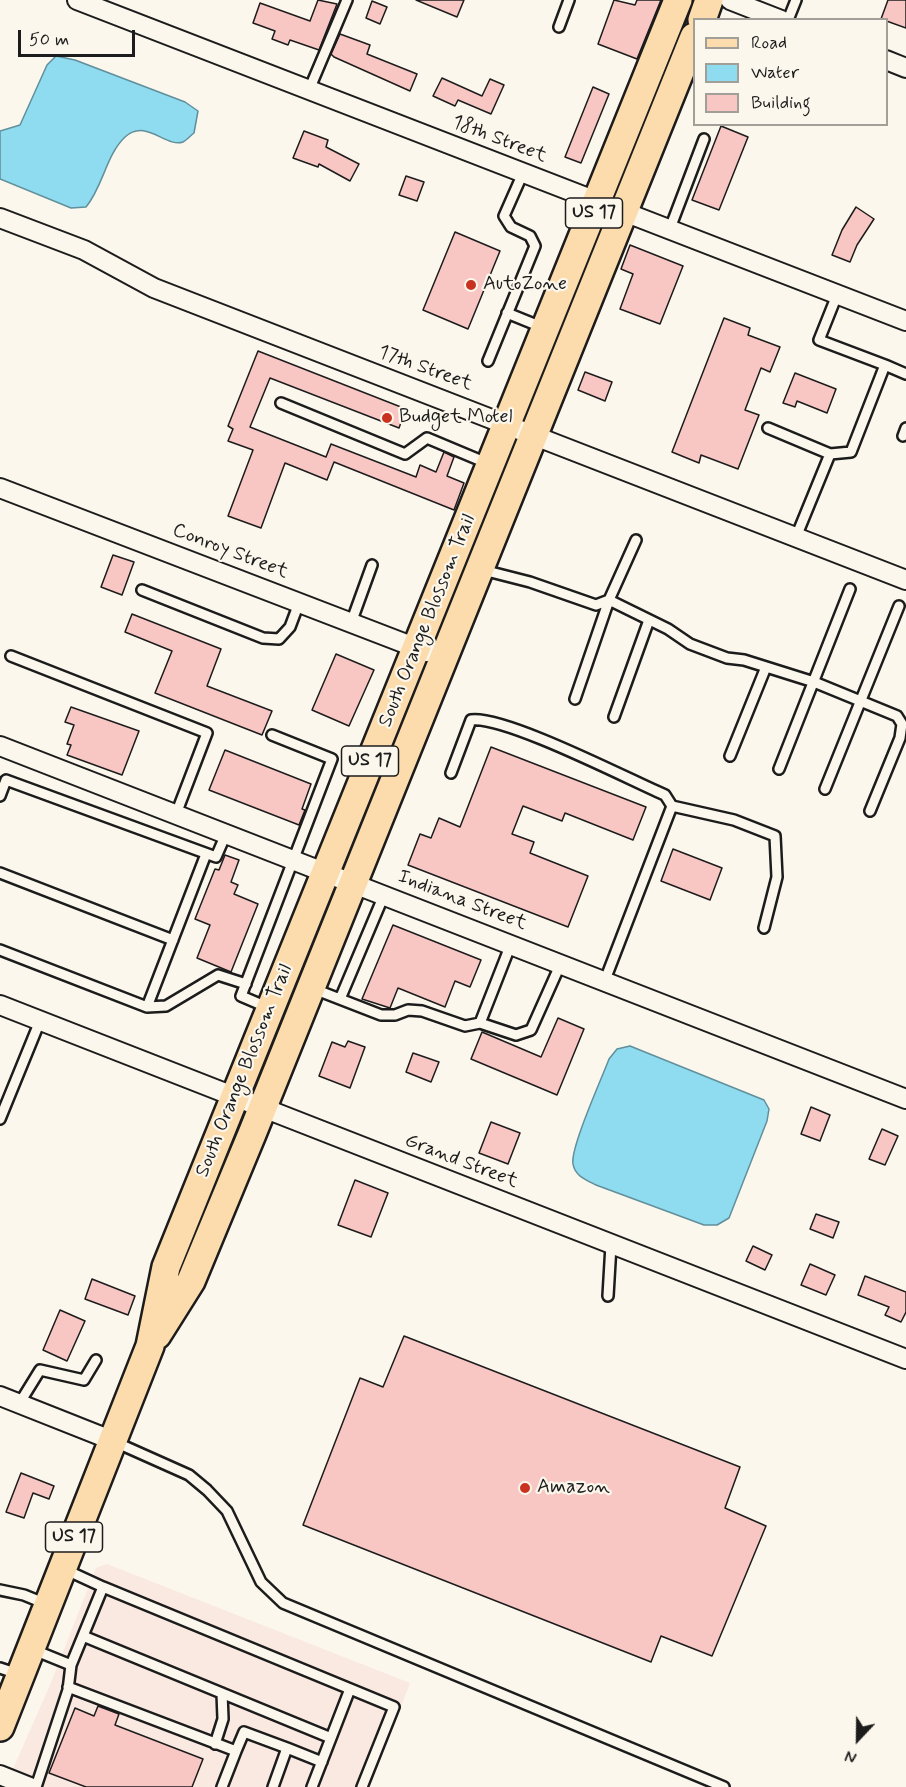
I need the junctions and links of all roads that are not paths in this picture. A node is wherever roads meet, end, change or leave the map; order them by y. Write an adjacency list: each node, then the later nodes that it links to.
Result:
1 (77, 0): 15 (street, 18th Street)
2 (346, 0): 15 (lane)
3 (569, 0): 11 (lane)
4 (678, 0): 18 (main road, South Orange Blossom Trail / US 17)
5 (709, 0): 9 (main road)
6 (730, 0): 8 (street)
7 (796, 0): 10 (lane)
8 (758, 15)
9 (703, 18)
10 (789, 18)
11 (559, 27)
12 (693, 40): 19 (main road, South Orange Blossom Trail / US 17)
13 (888, 61): 14 (street)
14 (906, 68)
15 (309, 90): 17 (street, 18th Street)
16 (704, 139): 21 (lane)
17 (523, 173): 18 (street, 18th Street); 23 (lane)
18 (598, 203): 19 (street, 18th Street); 25 (main road, South Orange Blossom Trail / US 17)
19 (625, 214): 21 (street, 18th Street); 32 (main road, South Orange Blossom Trail / US 17)
20 (0, 218): 30 (street, 17th Street)
21 (669, 231): 22 (street, 18th Street)
22 (837, 295): 24 (street, 18th Street); 27 (lane)
23 (507, 314): 25 (lane); 26 (lane)
24 (906, 321)
25 (547, 329): 30 (main road, South Orange Blossom Trail / US 17)
26 (488, 361)
27 (885, 365): 28 (lane); 33 (lane)
28 (906, 374)
29 (281, 403): 34 (lane)
30 (508, 425): 32 (street, 17th Street); 34 (main road, South Orange Blossom Trail / US 17)
31 (768, 429): 33 (lane)
32 (534, 435): 36 (street, 17th Street); 39 (main road, South Orange Blossom Trail / US 17)
33 (830, 454): 36 (lane)
34 (492, 465): 48 (main road, South Orange Blossom Trail / US 17)
35 (0, 488): 44 (street, Conroy Street)
36 (796, 537): 40 (street, 17th Street)
37 (636, 540): 43 (lane)
38 (372, 565): 47 (lane)
39 (480, 569): 43 (lane); 50 (main road, South Orange Blossom Trail / US 17)
40 (906, 580)
41 (850, 589): 52 (lane)
42 (142, 591): 44 (lane)
43 (609, 600): 46 (lane); 53 (lane)
44 (299, 603): 47 (street, Conroy Street)
45 (899, 606): 54 (lane)
46 (649, 620): 51 (lane); 55 (lane)
47 (351, 623): 48 (street, Conroy Street)
48 (417, 648): 50 (street, Conroy Street); 69 (main road, South Orange Blossom Trail / US 17)
49 (11, 656): 65 (lane)
50 (444, 659): 71 (main road, South Orange Blossom Trail / US 17)
51 (765, 667): 52 (lane); 58 (lane)
52 (814, 682): 54 (lane); 59 (lane)
53 (575, 699)
54 (861, 701): 61 (lane); 64 (lane)
55 (614, 717)
56 (272, 735): 68 (lane)
57 (0, 746): 65 (street, Indiana Street)
58 (730, 756)
59 (779, 770)
60 (451, 773): 63 (lane)
61 (825, 789)
62 (0, 796): 67 (lane)
63 (672, 806): 73 (lane); 78 (lane)
64 (870, 812)
65 (176, 814): 66 (street, Indiana Street)
66 (226, 834): 67 (lane); 68 (street, Indiana Street)
67 (206, 854): 74 (lane)
68 (294, 860): 69 (street, Indiana Street); 79 (lane)
69 (324, 872): 71 (street, Indiana Street); 84 (main road, South Orange Blossom Trail / US 17)
70 (0, 873): 74 (lane)
71 (353, 883): 72 (street, Indiana Street); 80 (main road, South Orange Blossom Trail / US 17)
72 (384, 895): 75 (street, Indiana Street); 81 (lane)
73 (764, 928)
74 (173, 940): 83 (lane)
75 (512, 944): 77 (street, Indiana Street); 86 (lane)
76 (0, 950): 83 (lane)
77 (561, 963): 78 (street, Indiana Street); 86 (lane)
78 (604, 980): 88 (street, Indiana Street)
79 (246, 984): 83 (lane); 84 (lane)
80 (311, 988): 81 (lane); 89 (main road, South Orange Blossom Trail / US 17)
81 (340, 999): 86 (lane)
82 (0, 1005): 85 (street, Grand Street)
83 (147, 1007)
84 (270, 1008): 87 (main road, South Orange Blossom Trail / US 17)
85 (40, 1021): 87 (street, Grand Street); 90 (lane)
86 (480, 1023)
87 (235, 1097): 89 (street, Grand Street); 93 (main road, South Orange Blossom Trail / US 17)
88 (906, 1099)
89 (263, 1108): 91 (street, Grand Street); 93 (main road, South Orange Blossom Trail / US 17)
90 (1, 1115)
91 (611, 1245): 92 (lane); 95 (street, Grand Street)
92 (608, 1296)
93 (150, 1346): 98 (main road, South Orange Blossom Trail / US 17)
94 (96, 1359): 97 (lane)
95 (906, 1359)
96 (0, 1396): 97 (street)
97 (19, 1404): 98 (street)
98 (111, 1440): 99 (main road, South Orange Blossom Trail / US 17); 123 (lane)
99 (62, 1568): 100 (lane); 102 (main road, South Orange Blossom Trail / US 17)
100 (103, 1587): 103 (lane); 108 (lane)
101 (0, 1590): 102 (lane)
102 (48, 1605): 104 (main road, South Orange Blossom Trail / US 17)
103 (83, 1636): 105 (lane); 109 (lane)
104 (31, 1649): 105 (lane); 106 (main road, South Orange Blossom Trail / US 17)
105 (71, 1665): 107 (lane)
106 (8, 1683): 110 (main road, South Orange Blossom Trail / US 17)
107 (68, 1687): 112 (lane); 118 (lane)
108 (350, 1689): 111 (lane); 122 (lane)
109 (222, 1693): 111 (lane); 112 (lane)
110 (0, 1727)
111 (331, 1738): 115 (lane)
112 (215, 1744): 114 (lane)
113 (287, 1748): 114 (lane); 115 (lane); 120 (lane)
114 (236, 1751): 119 (lane)
115 (322, 1762): 121 (lane)
116 (0, 1775): 117 (street)
117 (30, 1787)
118 (36, 1787)
119 (222, 1787)
120 (273, 1787)
121 (312, 1787)
122 (362, 1787)
123 (724, 1787)

